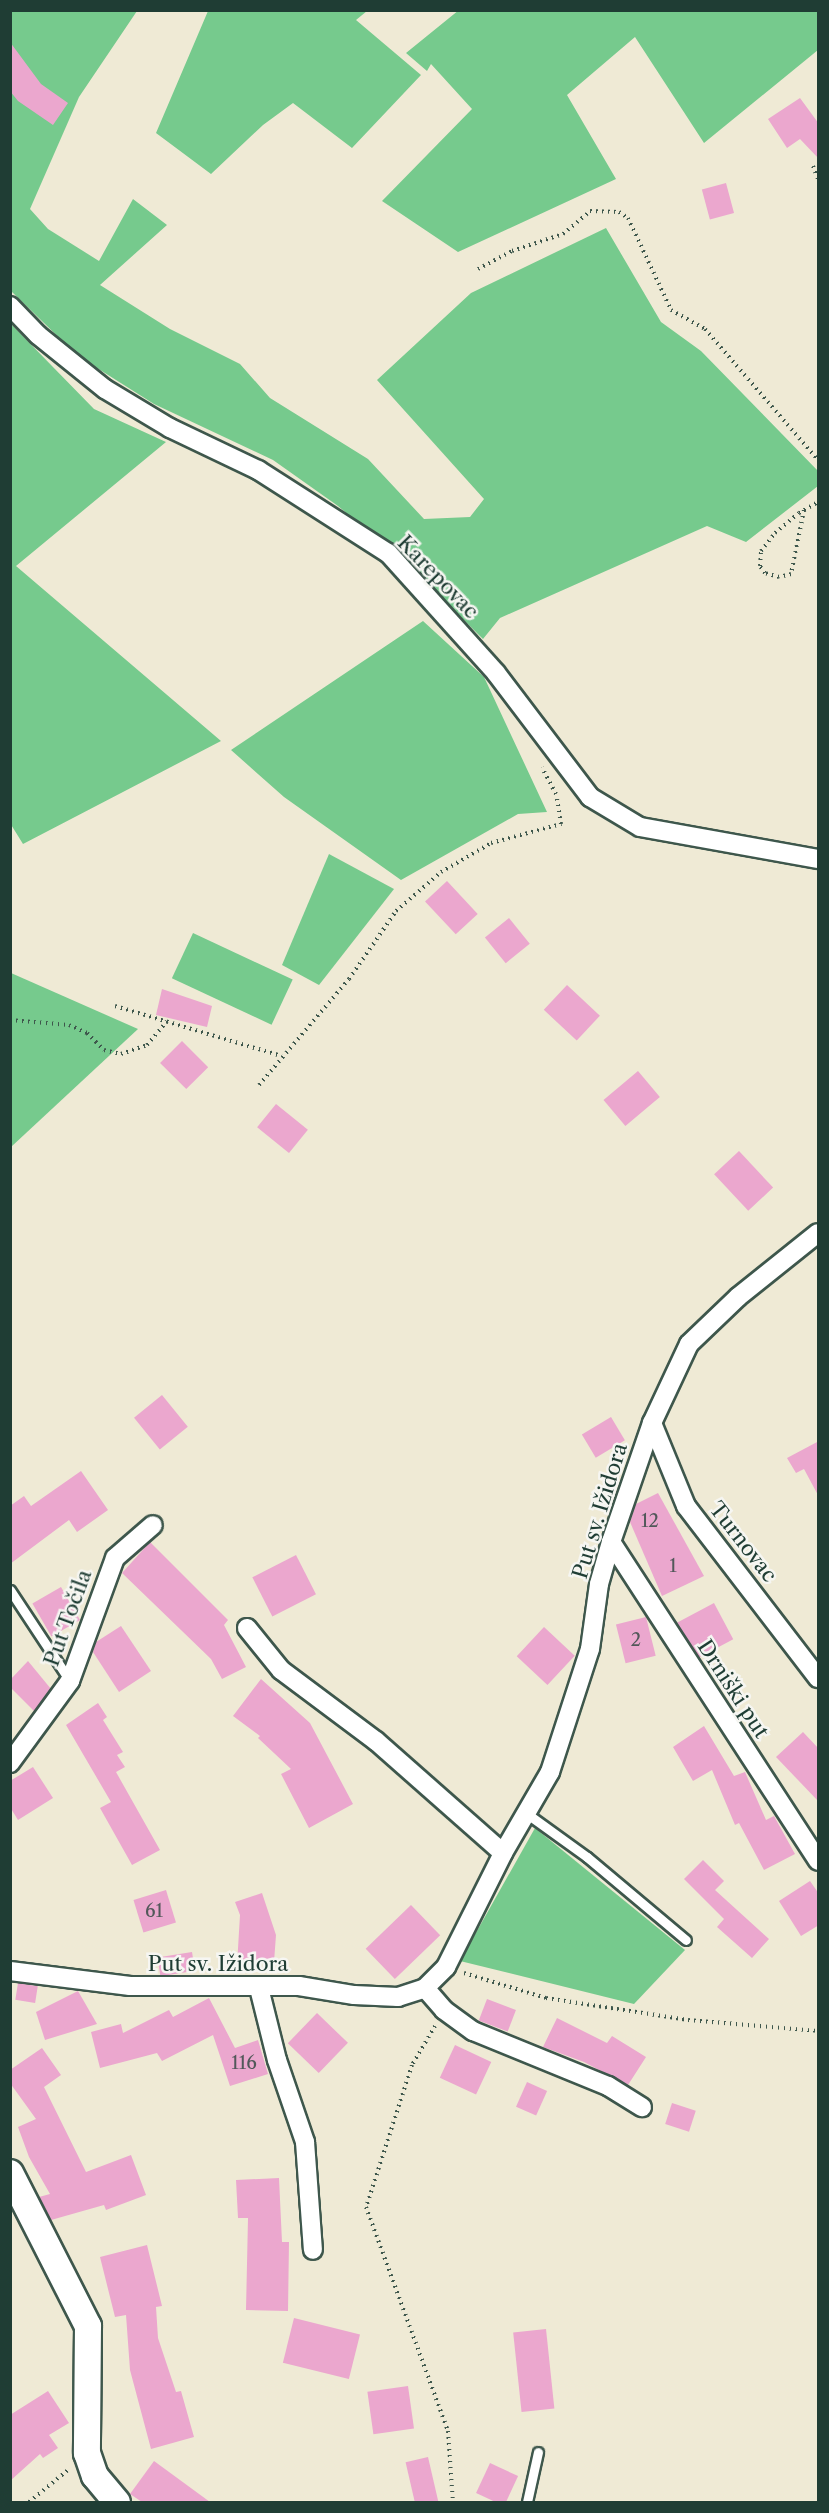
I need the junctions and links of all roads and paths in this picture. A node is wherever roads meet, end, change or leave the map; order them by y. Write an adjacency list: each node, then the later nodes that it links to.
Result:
1 (813, 166): 2 (path)
2 (819, 179)
3 (478, 269): 5 (path)
4 (10, 306): 9 (street, Karepovac)
5 (819, 460)
6 (819, 502): 7 (path)
7 (804, 510): 7 (path)
8 (541, 766): 13 (path)
9 (819, 859)
10 (115, 1006): 12 (path)
11 (10, 1020): 12 (path)
12 (167, 1022): 13 (path)
13 (282, 1056): 14 (path)
14 (259, 1085)
15 (819, 1233): 16 (street, Put sv. Ižidora)
16 (652, 1422): 18 (street, Put sv. Ižidora); 21 (street, Turnovac)
17 (153, 1525): 22 (street, Put Točila)
18 (610, 1542): 24 (street, Put sv. Ižidora); 26 (street, Drniški put)
19 (10, 1590): 22 (lane)
20 (247, 1628): 25 (street)
21 (819, 1678)
22 (70, 1681): 23 (street, Put Točila)
23 (10, 1763)
24 (526, 1813): 25 (street, Put sv. Ižidora); 27 (lane)
25 (504, 1852): 28 (street, Put sv. Ižidora)
26 (819, 1861)
27 (686, 1940)
28 (446, 1967): 31 (street, Put sv. Ižidora); 33 (path)
29 (10, 1971): 30 (street, Put sv. Ižidora)
30 (259, 1988): 31 (street, Put sv. Ižidora); 36 (street)
31 (425, 1988): 32 (street)
32 (444, 2010): 34 (street); 41 (path)
33 (819, 2031)
34 (642, 2107)
35 (10, 2173): 38 (street)
36 (313, 2250)
37 (538, 2452): 42 (lane)
38 (87, 2453): 39 (path); 40 (street)
39 (29, 2502)
40 (117, 2502)
41 (453, 2502)
42 (527, 2502)

